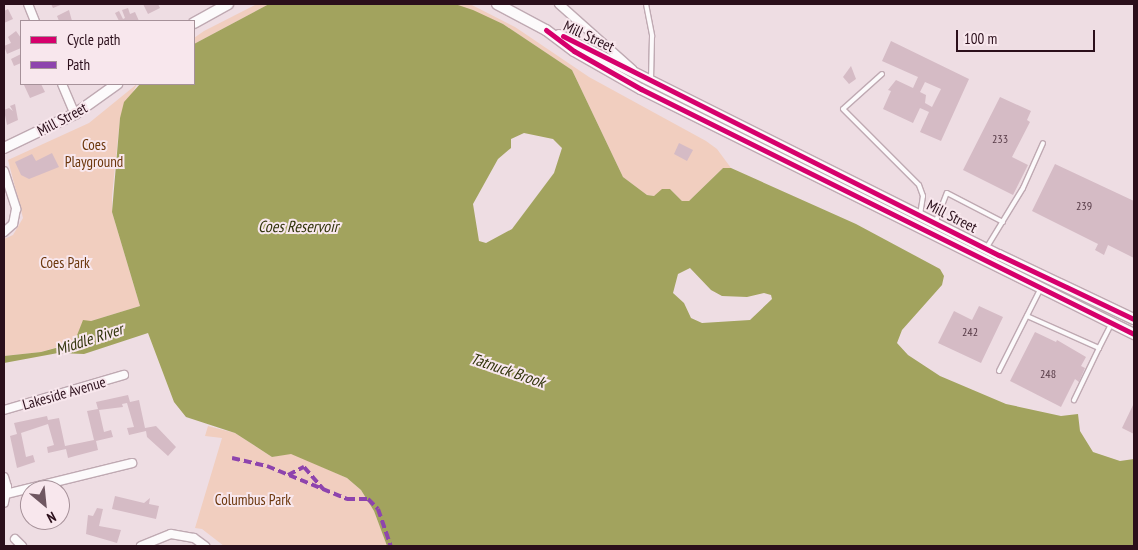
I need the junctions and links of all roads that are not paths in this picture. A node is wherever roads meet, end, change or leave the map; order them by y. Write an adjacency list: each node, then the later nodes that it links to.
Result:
1 (28, 4): 6 (street)
2 (228, 4): 7 (main road)
3 (559, 4): 9 (street)
4 (646, 4): 11 (lane)
5 (502, 5): 8 (main road, Mill Street)
6 (35, 20)
7 (195, 22)
8 (546, 30): 9 (main road, Mill Street); 24 (main road, Mill Street)
9 (637, 73): 11 (main road, Mill Street)
10 (882, 74): 18 (lane)
11 (651, 80): 18 (main road, Mill Street)
12 (62, 85): 14 (street)
13 (116, 85): 14 (main road, Mill Street)
14 (75, 114): 16 (main road, Mill Street)
15 (1043, 143): 20 (lane)
16 (4, 148)
17 (4, 171): 21 (street)
18 (920, 214): 19 (main road, Mill Street)
19 (936, 221): 20 (lane); 22 (main road, Mill Street)
20 (1003, 222): 22 (lane)
21 (4, 232)
22 (986, 247): 23 (main road, Mill Street)
23 (999, 255): 24 (main road); 27 (main road, Mill Street)
24 (989, 262): 25 (main road, Mill Street)
25 (1041, 288): 26 (lane); 28 (main road, Mill Street)
26 (1027, 316): 30 (lane); 31 (lane)
27 (1134, 319)
28 (1112, 323): 29 (main road, Mill Street); 30 (lane)
29 (1134, 334)
30 (1099, 348): 33 (lane)
31 (998, 371)
32 (124, 375): 34 (street, Lakeside Avenue)
33 (1074, 400)
34 (4, 410)
35 (132, 463): 37 (street)
36 (4, 477): 37 (street)
37 (6, 494): 38 (street)
38 (4, 503)
39 (15, 538): 40 (street)
40 (22, 546)
41 (141, 546): 42 (street)
42 (205, 546)

